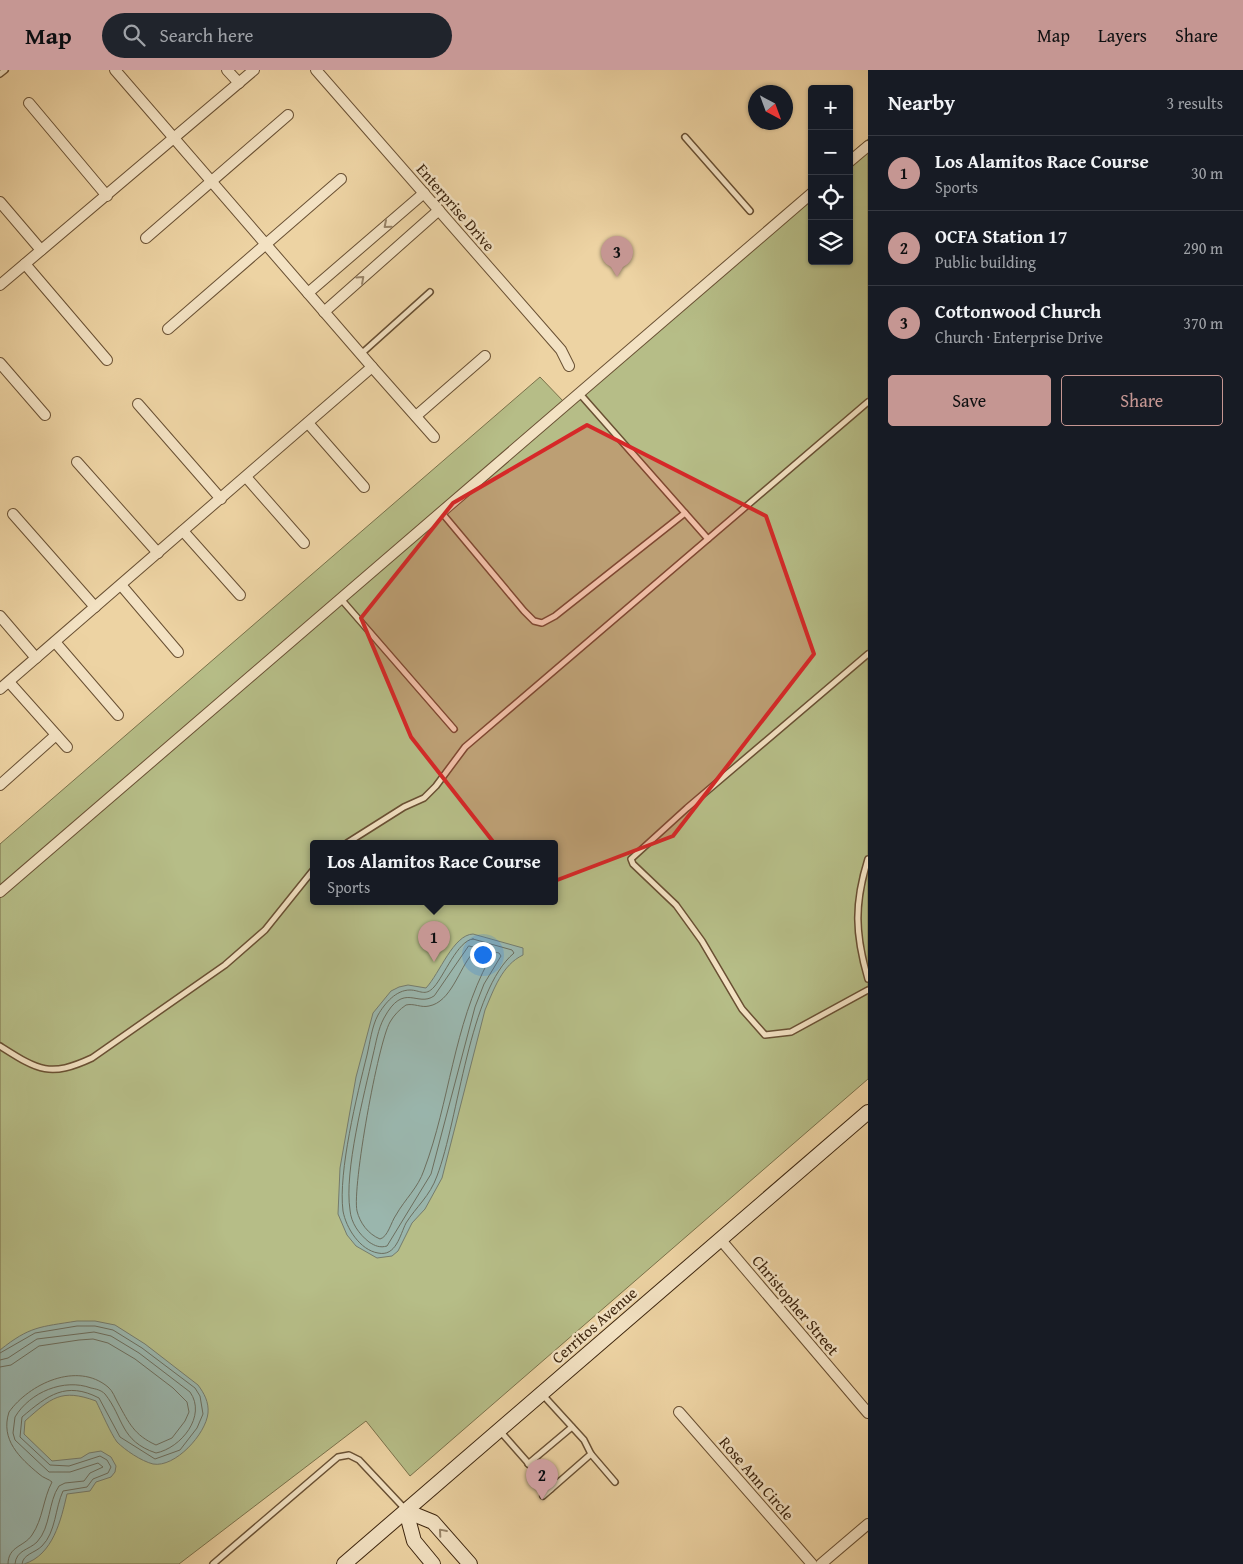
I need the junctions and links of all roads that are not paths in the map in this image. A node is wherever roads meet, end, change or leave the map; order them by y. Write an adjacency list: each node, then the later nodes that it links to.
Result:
1 (4, 70): 6 (lane)
2 (115, 70): 11 (street)
3 (227, 70): 7 (street)
4 (254, 70): 7 (street)
5 (316, 70): 16 (street, Enterprise Drive)
6 (0, 74)
7 (239, 83): 11 (street)
8 (29, 103): 17 (street)
9 (288, 116): 15 (street)
10 (685, 137): 21 (lane)
11 (175, 139): 15 (street); 17 (street)
12 (868, 146): 13 (street)
13 (853, 159)
14 (341, 179): 23 (street)
15 (212, 182): 22 (street); 23 (street)
16 (424, 193): 20 (street, Enterprise Drive); 28 (street, one-way to 28)
17 (107, 196): 24 (street)
18 (808, 197): 37 (street)
19 (0, 202): 24 (street)
20 (439, 210): 29 (street, one-way to 20); 35 (street, Enterprise Drive)
21 (750, 211)
22 (146, 238)
23 (265, 243): 28 (street); 30 (street)
24 (41, 250): 25 (street)
25 (25, 264): 26 (street); 33 (street)
26 (0, 285)
27 (430, 292): 31 (lane)
28 (308, 293): 29 (street)
29 (324, 312): 31 (street)
30 (168, 329)
31 (360, 354): 36 (street)
32 (485, 356): 41 (street)
33 (107, 360)
34 (0, 363): 40 (street)
35 (569, 366)
36 (372, 367): 41 (street); 42 (street)
37 (580, 394): 48 (street); 49 (lane)
38 (868, 402): 52 (lane)
39 (138, 404): 47 (street)
40 (45, 415)
41 (416, 416): 43 (street)
42 (308, 423): 45 (street); 46 (street)
43 (434, 436)
44 (77, 462): 54 (street)
45 (246, 477): 47 (street); 53 (street)
46 (364, 487)
47 (220, 499): 51 (street)
48 (442, 513): 49 (lane); 57 (street)
49 (684, 513): 52 (lane)
50 (13, 514): 58 (street)
51 (183, 531): 54 (street); 56 (street)
52 (708, 539): 71 (lane)
53 (304, 543)
54 (158, 553): 55 (street)
55 (121, 584): 58 (street); 61 (street)
56 (240, 595)
57 (341, 599): 67 (lane); 74 (street)
58 (95, 608): 60 (street)
59 (0, 616): 63 (street)
60 (55, 642): 63 (street); 66 (street)
61 (178, 652)
62 (868, 654): 76 (lane)
63 (36, 658): 64 (street)
64 (9, 682): 65 (street); 68 (street)
65 (0, 689)
66 (118, 715)
67 (454, 729)
68 (56, 735): 69 (street); 70 (street)
69 (67, 747)
70 (0, 785)
71 (352, 840)
72 (868, 859): 75 (lane)
73 (310, 874): 77 (lane)
74 (0, 892)
75 (868, 980)
76 (868, 990)
77 (0, 1046)
78 (868, 1112): 79 (main road, Cerritos Avenue)
79 (720, 1240): 80 (main road, Cerritos Avenue); 82 (street, Christopher Street)
80 (542, 1393): 83 (lane); 84 (main road, Cerritos Avenue)
81 (679, 1412): 96 (street, Rose Ann Circle)
82 (868, 1413)
83 (572, 1427): 85 (lane); 86 (lane)
84 (499, 1430): 86 (lane); 90 (main road, Cerritos Avenue)
85 (591, 1454): 87 (lane); 88 (lane)
86 (528, 1464): 88 (lane)
87 (615, 1482)
88 (551, 1489): 89 (lane)
89 (543, 1496)
90 (406, 1511): 92 (lane); 93 (main road, Cerritos Avenue); 94 (main road); 95 (main road, one-way to 90)
91 (868, 1524): 97 (street)
92 (213, 1564)
93 (344, 1564)
94 (433, 1564)
95 (470, 1564)
96 (812, 1564)
97 (821, 1564)

